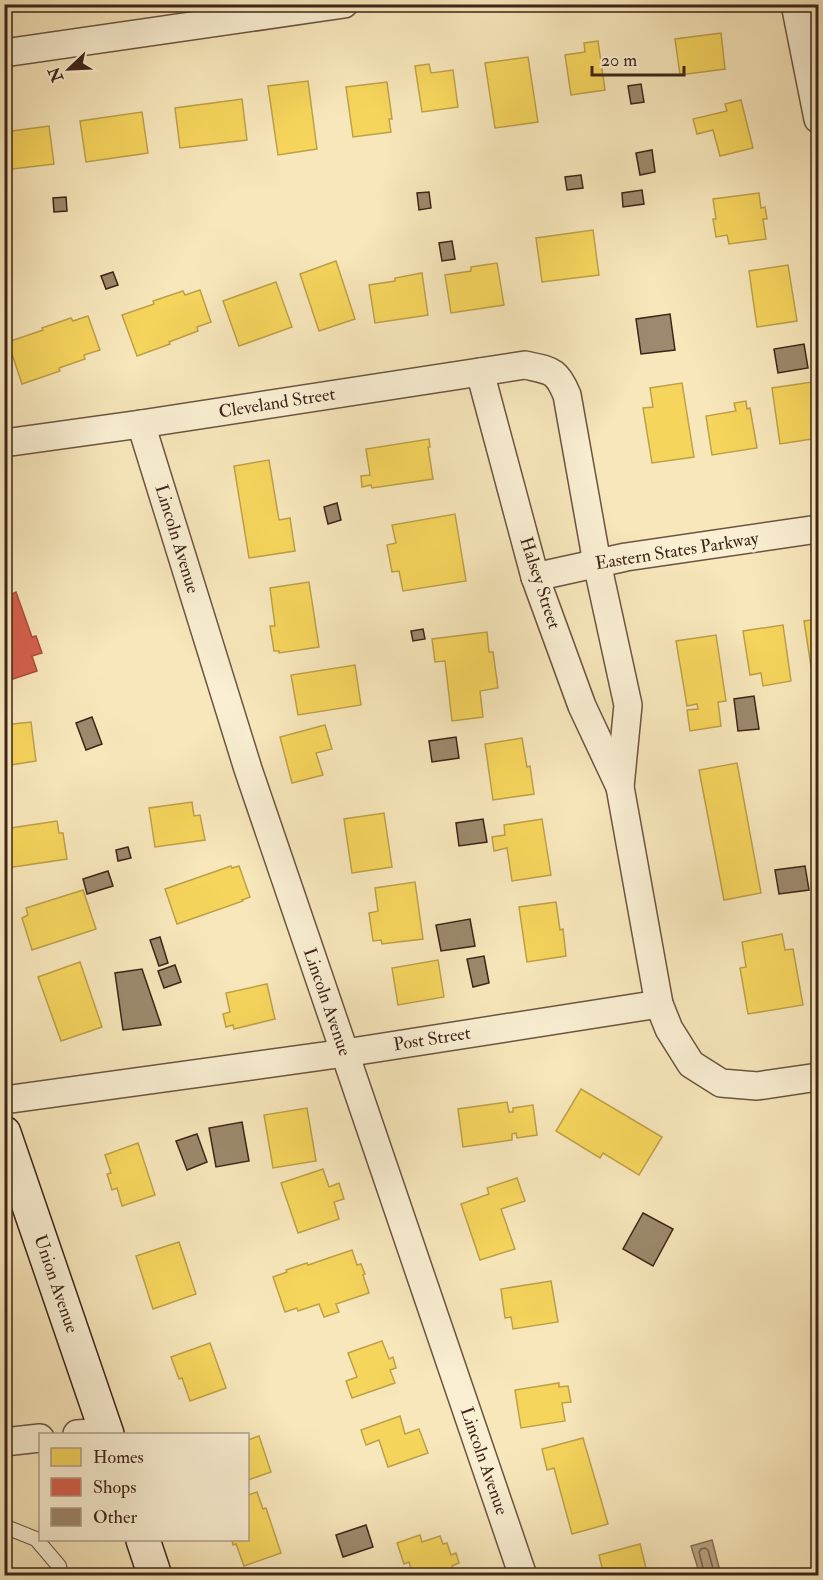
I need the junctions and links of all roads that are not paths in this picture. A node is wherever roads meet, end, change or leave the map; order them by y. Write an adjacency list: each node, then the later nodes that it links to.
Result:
1 (344, 4): 3 (street)
2 (795, 4): 4 (street)
3 (4, 53)
4 (819, 119)
5 (550, 370): 6 (street, Cleveland Street); 10 (street, Halsey Street)
6 (480, 372): 7 (street, Cleveland Street); 11 (street, Halsey Street)
7 (141, 424): 8 (street, Cleveland Street); 14 (street, Lincoln Avenue)
8 (4, 443)
9 (819, 529): 10 (street, Eastern States Parkway)
10 (597, 563): 11 (street, Eastern States Parkway); 12 (street, Halsey Street)
11 (536, 576): 12 (street, Halsey Street)
12 (620, 787): 13 (street, Halsey Street)
13 (659, 1004): 14 (street, Post Street); 15 (street)
14 (345, 1053): 16 (street, Post Street); 25 (street, Lincoln Avenue)
15 (819, 1077)
16 (4, 1100)
17 (4, 1133): 18 (street, Union Avenue)
18 (97, 1433)
19 (39, 1438): 20 (street)
20 (4, 1442)
21 (4, 1530): 23 (lane)
22 (144, 1541): 24 (street)
23 (61, 1575)
24 (155, 1575)
25 (523, 1575)

